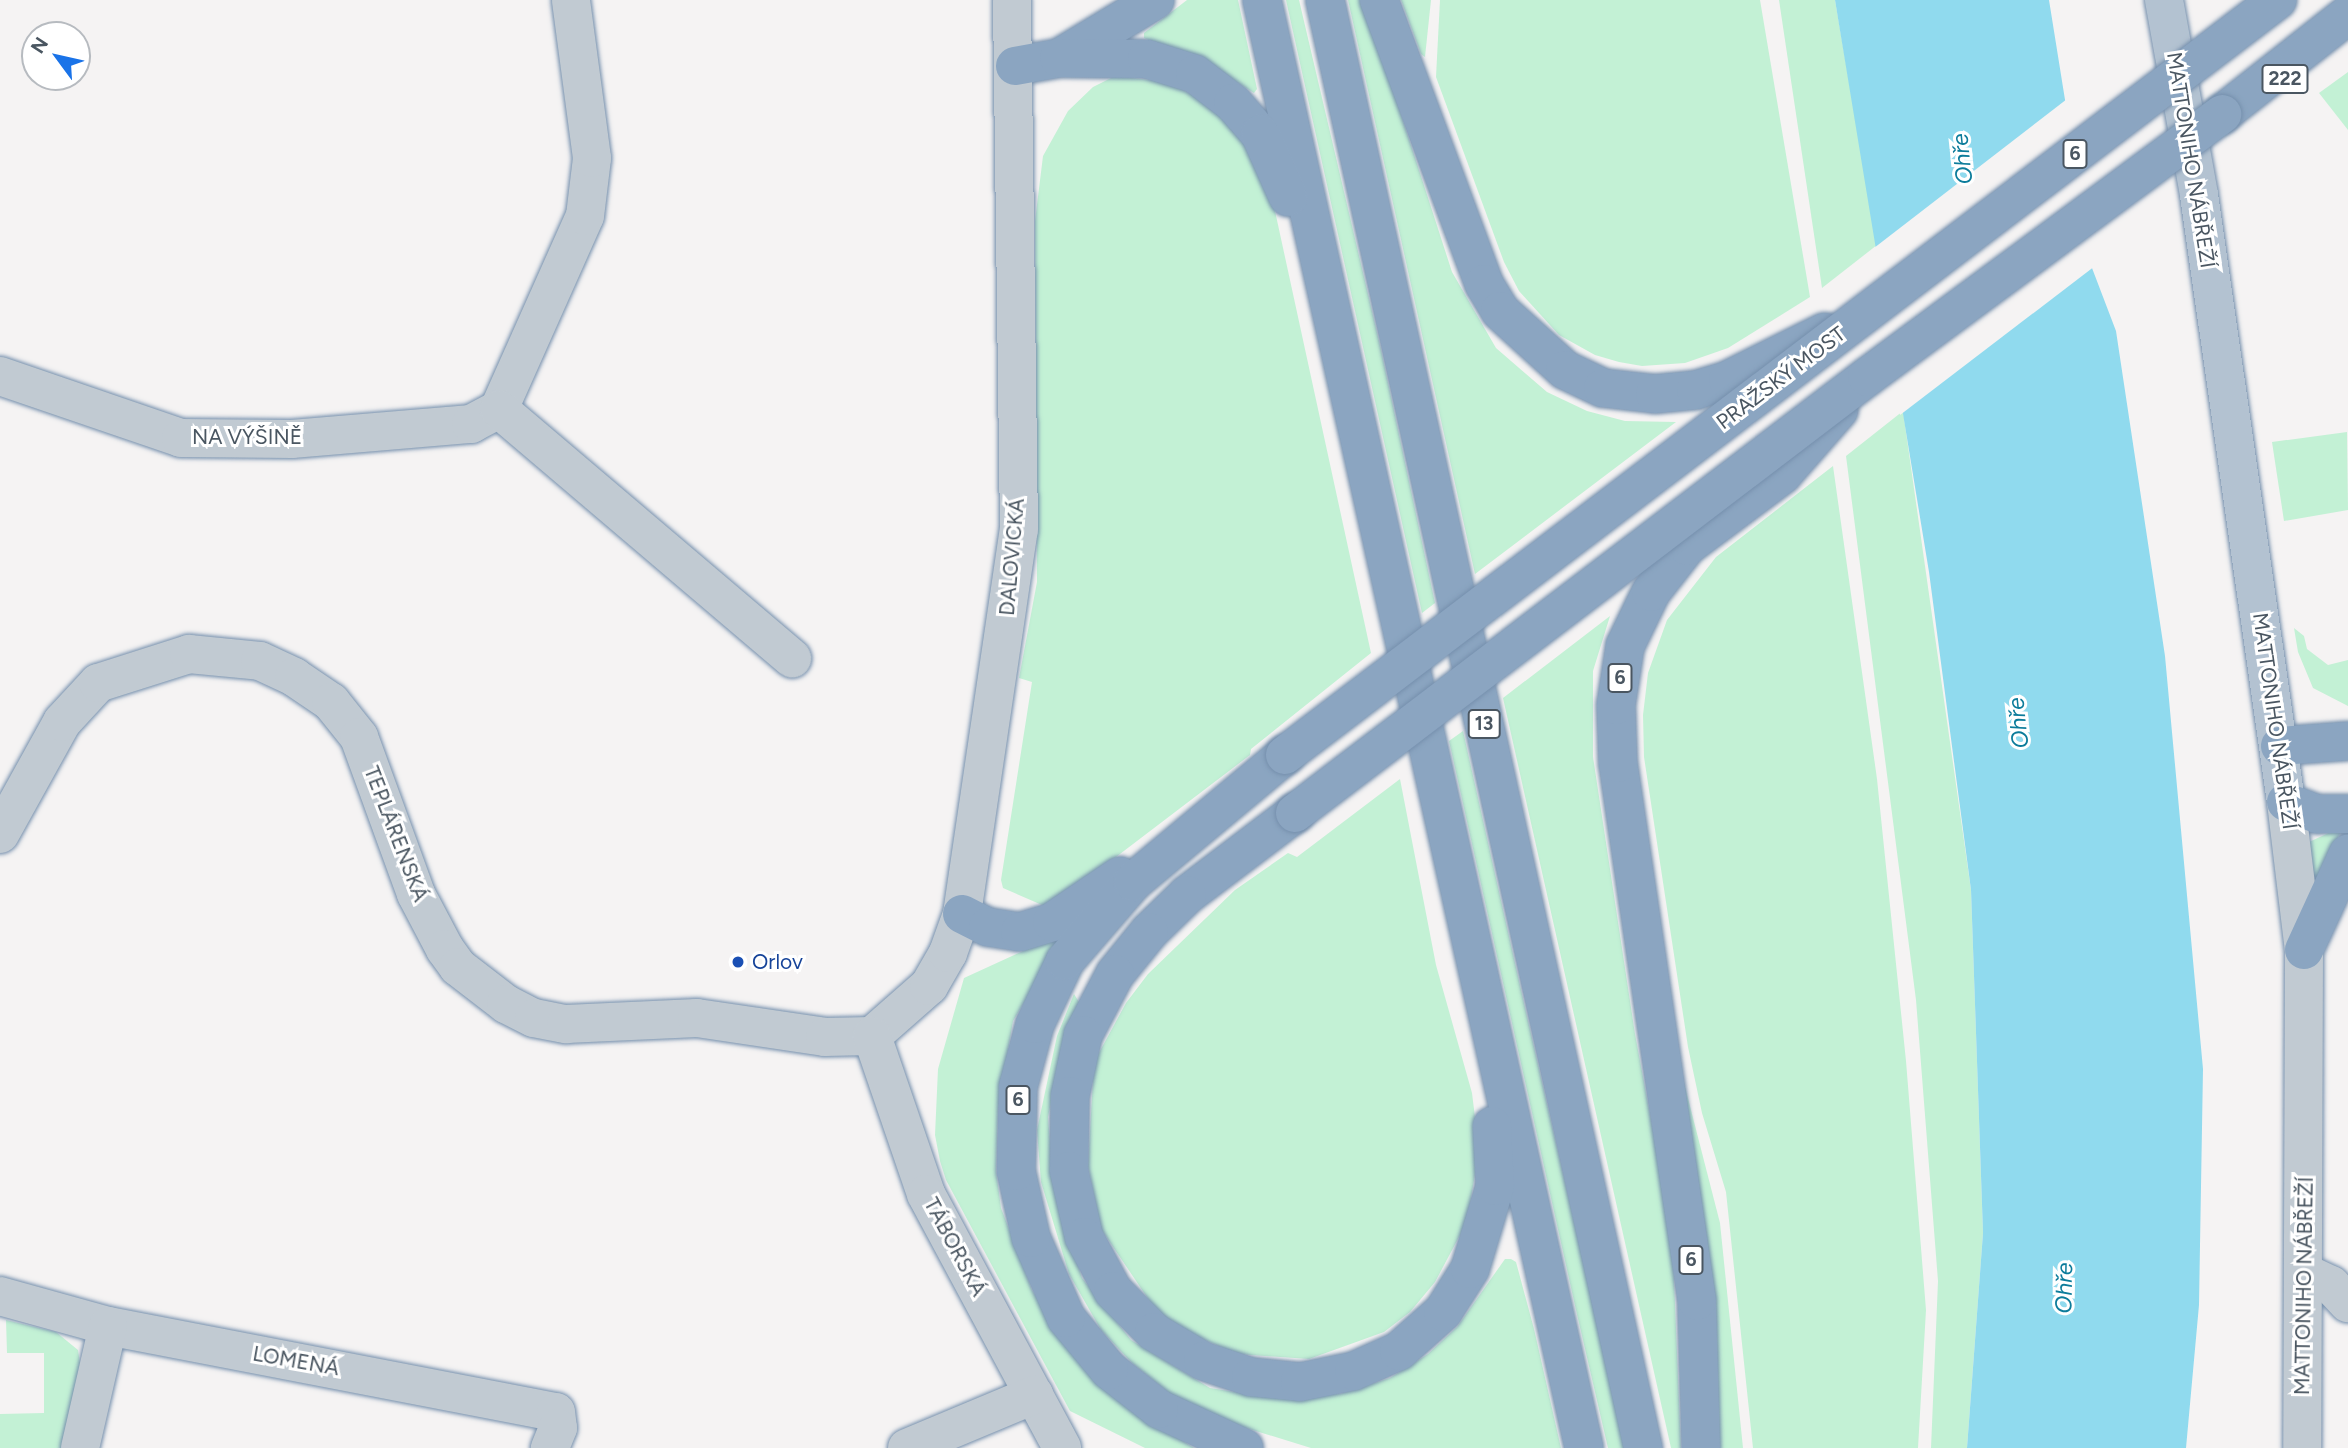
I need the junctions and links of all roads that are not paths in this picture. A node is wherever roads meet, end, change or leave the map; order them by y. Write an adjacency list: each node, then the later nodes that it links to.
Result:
1 (571, 0): 16 (street)
2 (1012, 0): 11 (street, DALOVICKÁ)
3 (1156, 0): 10 (highway)
4 (1262, 0): 12 (highway)
5 (1325, 0): 40 (highway, 13)
6 (1378, 0): 13 (highway, bridge)
7 (2164, 0): 19 (main road, MATTONIHO NÁBŘEŽÍ)
8 (2277, 0): 13 (highway, PRAŽSKÝ MOST / 6, bridge)
9 (2346, 26): 15 (highway, 6, bridge)
10 (1059, 58): 11 (highway); 12 (highway)
11 (1014, 66): 25 (street, DALOVICKÁ)
12 (1328, 301): 27 (highway)
13 (1874, 307): 20 (highway, PRAŽSKÝ MOST / 6, bridge)
14 (0, 376): 16 (street, NA VÝŠINĚ)
15 (1867, 377): 27 (highway, 6, bridge); 41 (highway, 6, bridge)
16 (499, 409): 17 (street)
17 (792, 658)
18 (2348, 741): 19 (highway)
19 (2280, 746): 21 (main road, MATTONIHO NÁBŘEŽÍ)
20 (1285, 755): 25 (highway); 38 (highway, 6)
21 (2286, 802): 22 (highway); 26 (street, MATTONIHO NÁBŘEŽÍ)
22 (2348, 814)
23 (0, 834): 28 (street, TEPLÁRENSKÁ)
24 (2348, 854): 26 (highway)
25 (962, 914): 28 (street, DALOVICKÁ)
26 (2304, 950): 29 (street, MATTONIHO NÁBŘEŽÍ)
27 (1473, 964): 39 (highway)
28 (872, 1035): 33 (street, TÁBORSKÁ)
29 (2305, 1273): 31 (street); 42 (street, MATTONIHO NÁBŘEŽÍ)
30 (0, 1296): 32 (street, LOMENÁ)
31 (2348, 1303)
32 (108, 1326): 34 (street); 35 (street, LOMENÁ)
33 (1034, 1395): 36 (street); 37 (street, TÁBORSKÁ)
34 (80, 1448)
35 (550, 1448)
36 (907, 1448)
37 (1062, 1448)
38 (1244, 1448)
39 (1584, 1448)
40 (1643, 1448)
41 (1701, 1448)
42 (2302, 1448)

